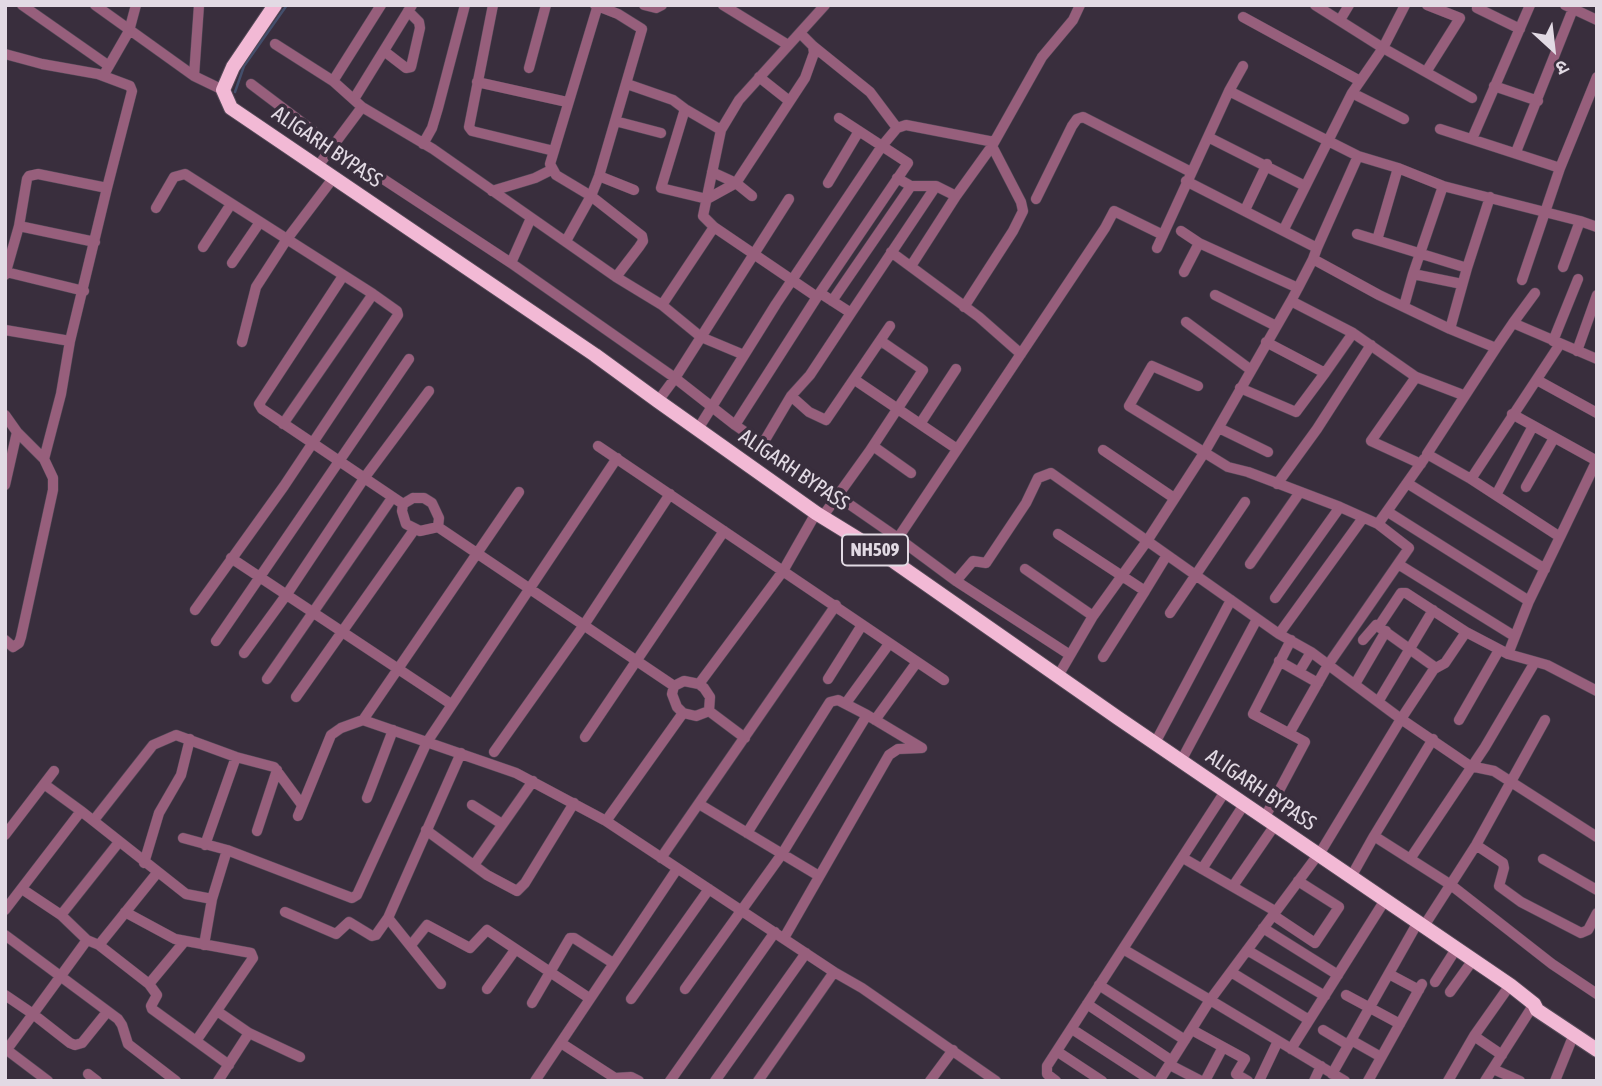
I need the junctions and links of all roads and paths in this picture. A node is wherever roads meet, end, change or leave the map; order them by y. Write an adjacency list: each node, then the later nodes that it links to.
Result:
1 (22, 5): 36 (street)
2 (136, 5): 28 (street)
3 (199, 5): 41 (street)
4 (275, 5): 50 (highway)
5 (380, 5): 44 (street)
6 (465, 5): 70 (street)
7 (493, 5): 46 (street)
8 (546, 5): 38 (street)
9 (644, 5): 10 (street)
10 (662, 5)
11 (723, 5): 31 (street)
12 (825, 5): 29 (street)
13 (1080, 5): 71 (street)
14 (1315, 5): 25 (street)
15 (1349, 5): 25 (street)
16 (1405, 5): 33 (street)
17 (1427, 5): 39 (street)
18 (1478, 5): 27 (street)
19 (1530, 5): 27 (street)
20 (97, 6): 28 (street)
21 (597, 6): 48 (street); 55 (street)
22 (1569, 7): 26 (street); 56 (street)
23 (410, 8): 34 (street); 34 (street)
24 (1243, 17): 45 (street)
25 (1340, 20): 33 (street)
26 (1597, 20)
27 (1520, 29): 49 (street)
28 (129, 31): 36 (street); 41 (street)
29 (800, 33): 31 (street); 32 (street)
30 (275, 44): 44 (street)
31 (788, 45): 42 (street)
32 (813, 46): 54 (street); 62 (street)
33 (1383, 48): 39 (street); 45 (street)
34 (384, 51): 57 (street)
35 (5, 54): 40 (street)
36 (109, 66): 40 (street)
37 (1243, 66): 51 (street)
38 (530, 68)
39 (1426, 72): 53 (street)
40 (103, 76): 92 (street)
41 (194, 76): 50 (street)
42 (759, 77): 54 (street); 64 (street)
43 (1597, 77): 79 (street)
44 (333, 81): 57 (street)
45 (1360, 81): 52 (street)
46 (477, 82): 55 (street); 73 (street)
47 (251, 84): 75 (street)
48 (627, 84): 58 (street); 61 (street)
49 (1494, 86): 56 (street); 68 (street)
50 (223, 90): 75 (highway, ALIGARH BYPASS / NH509)
51 (1230, 90): 67 (street); 69 (street)
52 (1352, 93): 60 (street); 69 (street)
53 (1472, 98)
54 (788, 100): 86 (street)
55 (567, 102): 73 (street)
56 (1538, 102): 74 (street)
57 (358, 103): 70 (street); 75 (street)
58 (685, 109): 64 (street); 99 (street)
59 (839, 118): 65 (street)
60 (1404, 119)
61 (615, 121): 66 (street); 82 (street)
62 (897, 128): 71 (street); 72 (street)
63 (1440, 129): 68 (street)
64 (721, 130): 81 (street)
65 (859, 131): 72 (street); 87 (street)
66 (661, 133)
67 (1208, 137): 77 (street); 83 (street)
68 (1472, 139): 74 (street)
69 (1330, 141): 76 (street); 90 (street)
70 (423, 144): 94 (street)
71 (993, 144): 96 (street); 152 (street)
72 (882, 146): 85 (street); 138 (street)
73 (554, 150): 80 (street)
74 (1516, 152): 79 (street)
75 (325, 156): 84 (highway, ALIGARH BYPASS / NH509); 128 (street)
76 (1358, 156): 78 (street); 125 (street)
77 (1267, 164): 90 (street); 104 (street)
78 (1398, 168): 91 (street); 117 (street)
79 (1560, 168): 105 (street)
80 (551, 170): 94 (street); 95 (street)
81 (712, 172): 86 (street); 99 (street)
82 (599, 176): 93 (street); 95 (street)
83 (1189, 176): 101 (street); 104 (street); 115 (street)
84 (334, 177): 116 (street); 187 (highway, ALIGARH BYPASS / NH509)
85 (897, 178): 88 (street); 145 (street)
86 (736, 183): 97 (street); 99 (street)
87 (828, 183)
88 (911, 186): 89 (street); 148 (street)
89 (936, 186): 96 (street); 123 (street)
90 (1306, 186): 112 (street)
91 (1443, 186): 98 (street); 124 (street)
92 (107, 188): 109 (street); 119 (street)
93 (634, 190)
94 (492, 191): 106 (street)
95 (591, 196): 118 (street); 136 (street)
96 (956, 196): 129 (street)
97 (752, 197)
98 (1490, 197): 105 (street); 131 (street)
99 (707, 198): 110 (street)
100 (789, 199): 126 (street)
101 (1036, 199)
102 (231, 204): 103 (street); 108 (street); 121 (street)
103 (156, 208)
104 (1245, 210): 112 (street)
105 (1544, 213): 107 (street); 139 (street)
106 (531, 218): 118 (street); 128 (street)
107 (1580, 221): 111 (street); 130 (street)
108 (260, 222): 116 (street); 127 (street)
109 (19, 226): 119 (street); 133 (street)
110 (714, 227): 126 (street); 150 (street)
111 (1597, 227)
112 (1284, 229): 125 (street)
113 (1181, 231): 120 (street)
114 (1357, 234): 117 (street)
115 (1164, 235): 122 (street); 171 (street)
116 (287, 239): 135 (street); 164 (street)
117 (1377, 240): 124 (street)
118 (566, 241): 136 (street)
119 (95, 242): 142 (street)
120 (1199, 243): 132 (street); 141 (street)
121 (202, 247)
122 (1157, 248)
123 (891, 252): 129 (street); 153 (street)
124 (1421, 252): 131 (street); 134 (street)
125 (1315, 253): 141 (street); 151 (street)
126 (754, 254): 138 (street); 161 (street)
127 (232, 263)
128 (511, 263): 179 (street)
129 (911, 266): 152 (street)
130 (1563, 267)
131 (1467, 268): 140 (street)
132 (1184, 272)
133 (6, 274): 142 (street)
134 (1413, 274): 140 (street); 151 (street)
135 (343, 276): 144 (street); 193 (street)
136 (616, 277): 150 (street)
137 (1578, 279): 166 (street)
138 (792, 280): 145 (street); 172 (street)
139 (1522, 280)
140 (1462, 284): 158 (street)
141 (1298, 288): 149 (street)
142 (84, 291): 162 (street)
143 (1535, 293): 155 (street)
144 (373, 294): 193 (street); 201 (street)
145 (818, 295): 148 (street); 196 (street)
146 (1215, 295): 157 (street)
147 (1597, 295): 170 (street)
148 (832, 301): 153 (street)
149 (1291, 301): 157 (street); 160 (street)
150 (662, 305): 161 (street)
151 (1404, 306): 158 (street)
152 (964, 307): 171 (street)
153 (851, 313): 186 (street)
154 (1186, 322): 176 (street)
155 (1513, 323): 166 (street); 169 (street)
156 (890, 326): 163 (street)
157 (1276, 326): 165 (street)
158 (1450, 329): 169 (street)
159 (5, 330): 162 (street)
160 (1353, 333): 167 (street); 177 (street)
161 (701, 337): 172 (street); 179 (street)
162 (71, 341): 211 (street)
163 (881, 341): 180 (street); 189 (street)
164 (242, 342)
165 (1266, 342): 176 (street); 177 (street)
166 (1557, 342): 170 (street); 181 (street)
167 (1371, 345): 178 (street); 219 (street)
168 (1597, 345): 173 (street)
169 (1496, 348): 185 (street)
170 (1577, 351): 173 (street)
171 (1021, 354): 205 (street)
172 (744, 355): 188 (street)
173 (1594, 358)
174 (409, 359): 212 (street)
175 (956, 369): 194 (street)
176 (1251, 370): 183 (street)
177 (1325, 373): 183 (street)
178 (1416, 377): 185 (street); 214 (street)
179 (673, 380): 187 (street); 188 (street)
180 (855, 380): 186 (street); 189 (street)
181 (1537, 380): 190 (street); 191 (street)
182 (1198, 386): 208 (street)
183 (1240, 388): 198 (street)
184 (429, 391): 216 (street)
185 (1463, 395): 209 (street)
186 (792, 396): 202 (street)
187 (660, 398): 195 (highway, ALIGARH BYPASS / NH509)
188 (712, 409): 195 (street); 196 (street)
189 (898, 410): 194 (street); 204 (street)
190 (1597, 413)
191 (1512, 414): 197 (street); 217 (street)
192 (5, 415): 199 (street)
193 (283, 424): 201 (street)
194 (920, 424): 205 (street)
195 (700, 425): 233 (highway, ALIGARH BYPASS / NH509)
196 (735, 425): 202 (street)
197 (1534, 426): 200 (street); 225 (street)
198 (1219, 428): 207 (street); 208 (street)
199 (17, 432): 211 (street); 220 (street)
200 (1554, 438): 213 (street); 221 (street)
201 (312, 442): 212 (street); 245 (street)
202 (762, 445): 226 (street)
203 (597, 446): 210 (street)
204 (873, 446): 215 (street); 226 (street)
205 (957, 449): 241 (street)
206 (1103, 450): 228 (street)
207 (1268, 452)
208 (1204, 453): 219 (street); 228 (street)
209 (1427, 454): 214 (street); 217 (street)
210 (617, 458): 224 (street); 255 (street)
211 (44, 459): 275 (street)
212 (340, 461): 216 (street); 253 (street)
213 (1597, 461): 240 (street)
214 (1421, 464): 218 (street)
215 (911, 473)
216 (365, 477): 227 (street); 257 (street)
217 (1471, 479): 225 (street)
218 (1407, 483): 232 (street); 249 (street)
219 (1277, 484): 223 (street)
220 (5, 485)
221 (1526, 487)
222 (519, 492): 243 (street)
223 (1300, 492): 231 (street); 246 (street)
224 (670, 494): 238 (street); 268 (street)
225 (1496, 495): 240 (street)
226 (835, 497): 233 (street); 241 (street)
227 (392, 498): 230 (street); 264 (street)
228 (1174, 498): 242 (street)
229 (1245, 502): 252 (street)
230 (403, 504): 236 (street); 237 (street)
231 (1340, 507): 234 (street); 258 (street)
232 (1388, 512): 235 (street); 260 (street)
233 (822, 513): 250 (street); 290 (highway, ALIGARH BYPASS / NH509)
234 (1363, 518): 235 (street); 273 (street)
235 (1378, 524): 247 (street)
236 (438, 527): 237 (street); 243 (street)
237 (414, 530): 271 (street)
238 (724, 531): 250 (street); 286 (street)
239 (1058, 534): 251 (street)
240 (1560, 537): 249 (street)
241 (898, 538): 254 (street)
242 (1147, 541): 244 (street); 251 (street); 254 (street)
243 (477, 554): 255 (street); 292 (street)
244 (1167, 555): 252 (street); 256 (street)
245 (231, 558): 253 (street); 262 (street)
246 (1250, 564)
247 (1398, 564): 274 (street); 289 (street)
248 (1025, 569): 266 (street)
249 (1545, 569): 260 (street)
250 (783, 571): 261 (street); 298 (street)
251 (1121, 574): 256 (street); 266 (street)
252 (1196, 574): 259 (street); 265 (street)
253 (261, 576): 257 (street); 278 (street)
254 (956, 581): 290 (street)
255 (530, 588): 268 (street); 304 (street)
256 (1145, 591): 284 (street)
257 (287, 594): 264 (street); 283 (street)
258 (1275, 598)
259 (1231, 600): 267 (street); 316 (street)
260 (1529, 601): 274 (street)
261 (836, 605): 269 (street); 317 (street)
262 (195, 610)
263 (1433, 610): 270 (street); 272 (street); 280 (street)
264 (314, 612): 271 (street); 294 (street)
265 (1170, 613)
266 (1093, 616): 290 (street)
267 (1257, 619): 273 (street); 323 (street)
268 (584, 625): 286 (street); 321 (street)
269 (862, 625): 279 (street); 295 (street)
270 (1383, 629): 277 (street); 280 (street); 299 (street)
271 (341, 631): 292 (street); 302 (street)
272 (1466, 632): 282 (street); 291 (street)
273 (1279, 634): 276 (street)
274 (1514, 636): 282 (street)
275 (5, 640)
276 (1291, 640): 281 (street); 285 (street)
277 (1363, 640)
278 (216, 641)
279 (889, 644): 287 (street); 305 (street)
280 (1410, 648): 291 (street); 303 (street)
281 (1311, 652): 289 (street); 293 (street)
282 (1503, 652): 288 (street); 311 (street)
283 (244, 653)
284 (1103, 657)
285 (1279, 661): 293 (street); 314 (street)
286 (637, 662): 300 (street); 315 (street)
287 (917, 662): 296 (street); 308 (street)
288 (1535, 662): 301 (street); 325 (street)
289 (1328, 665): 297 (street); 299 (street)
290 (1063, 666): 316 (highway, ALIGARH BYPASS / NH509)
291 (1436, 667): 309 (street)
292 (398, 668): 304 (street); 310 (street)
293 (1299, 673): 297 (street)
294 (267, 679)
295 (828, 679)
296 (944, 680)
297 (1318, 683): 314 (street)
298 (699, 684): 300 (street); 306 (street)
299 (1355, 684): 303 (street)
300 (674, 686): 307 (street)
301 (1597, 691)
302 (296, 697)
303 (1378, 702): 309 (street)
304 (451, 704): 320 (street)
305 (846, 704): 308 (street); 346 (street)
306 (709, 711): 307 (street); 317 (street)
307 (683, 713): 341 (street)
308 (871, 717): 356 (street); 367 (street)
309 (1401, 719): 319 (street); 354 (street)
310 (363, 720): 313 (street); 337 (street)
311 (1459, 720)
312 (1545, 720): 329 (street)
313 (393, 730): 320 (street); 332 (street)
314 (1290, 732): 342 (street)
315 (585, 737)
316 (1157, 737): 323 (highway, ALIGARH BYPASS / NH509)
317 (745, 738): 336 (street)
318 (190, 739): 324 (street); 340 (street); 361 (street)
319 (1433, 739): 325 (street); 348 (street)
320 (427, 742): 322 (street); 355 (street)
321 (495, 752)
322 (461, 753): 328 (street); 344 (street)
323 (1184, 753): 331 (highway, ALIGARH BYPASS / NH509)
324 (236, 757): 326 (street); 352 (street)
325 (1470, 766): 329 (street); 359 (street)
326 (277, 770): 337 (street); 345 (street)
327 (54, 771): 330 (street)
328 (533, 781): 333 (street); 343 (street)
329 (1510, 781): 349 (street); 353 (street)
330 (44, 784): 338 (street); 347 (street)
331 (1226, 790): 334 (highway, ALIGARH BYPASS / NH509); 358 (street)
332 (367, 798)
333 (574, 803): 341 (street); 362 (street)
334 (1245, 803): 342 (highway, ALIGARH BYPASS / NH509); 364 (street)
335 (472, 804): 343 (street)
336 (699, 804): 346 (street); 357 (street)
337 (302, 805): 339 (street)
338 (81, 811): 340 (street); 371 (street)
339 (298, 816)
340 (94, 820): 351 (street)
341 (607, 821): 357 (street)
342 (1270, 821): 354 (highway, ALIGARH BYPASS / NH509); 370 (street)
343 (502, 824): 362 (street)
344 (426, 830): 362 (street); 383 (street)
345 (257, 831)
346 (747, 833): 356 (street)
347 (5, 835)
348 (1374, 836): 359 (street); 365 (street)
349 (1597, 837)
350 (183, 838): 352 (street)
351 (119, 842): 361 (street); 382 (street)
352 (205, 845): 355 (street)
353 (1476, 845): 369 (street); 381 (street)
354 (1322, 848): 365 (highway, ALIGARH BYPASS / NH509); 368 (street)
355 (227, 850): 374 (street)
356 (782, 854): 367 (street); 376 (street)
357 (661, 858): 363 (street)
358 (1182, 858): 364 (street); 394 (street)
359 (1410, 859): 369 (street)
360 (1544, 859): 373 (street)
361 (144, 863): 366 (street)
362 (474, 865)
363 (677, 869): 372 (street); 399 (street)
364 (1202, 869): 370 (street)
365 (1354, 871): 375 (highway, ALIGARH BYPASS / NH509)
366 (157, 873): 374 (street); 378 (street)
367 (820, 876): 387 (street)
368 (1298, 881): 380 (street); 380 (street)
369 (1451, 885): 384 (street); 414 (street)
370 (1233, 887): 380 (street)
371 (22, 889): 377 (street); 382 (street)
372 (709, 889): 376 (street); 419 (street)
373 (1597, 890)
374 (212, 900): 391 (street)
375 (1385, 900): 384 (highway, ALIGARH BYPASS / NH509); 404 (street)
376 (742, 909): 387 (street); 412 (street)
377 (5, 910)
378 (125, 912): 389 (street); 390 (street)
379 (285, 912): 383 (street)
380 (1274, 913): 385 (street)
381 (1597, 913)
382 (61, 915): 388 (street)
383 (388, 918): 392 (street)
384 (1425, 921): 393 (highway, ALIGARH BYPASS / NH509); 403 (street)
385 (1263, 928): 396 (street); 404 (street)
386 (5, 935): 405 (street)
387 (779, 935): 397 (street); 463 (street)
388 (88, 940): 390 (street); 405 (street)
389 (184, 942): 391 (street); 407 (street)
390 (99, 945): 407 (street)
391 (204, 945): 425 (street)
392 (411, 945): 395 (street); 408 (street)
393 (1457, 948): 398 (highway, ALIGARH BYPASS / NH509); 406 (street)
394 (1123, 949): 409 (street); 420 (street)
395 (515, 950): 402 (street); 411 (street)
396 (1247, 950): 401 (street); 417 (street)
397 (806, 953): 400 (street); 464 (street)
398 (1473, 960): 410 (highway, ALIGARH BYPASS / NH509); 413 (street)
399 (613, 963): 402 (street); 418 (street)
400 (834, 972): 444 (street); 465 (street)
401 (1231, 972): 420 (street); 428 (street)
402 (551, 973): 418 (street); 421 (street)
403 (1389, 974): 424 (street); 429 (street)
404 (1338, 975): 417 (street)
405 (61, 978): 426 (street); 427 (street)
406 (1435, 982)
407 (149, 984): 437 (street)
408 (441, 984)
409 (1099, 985): 422 (street); 436 (street)
410 (1510, 985): 423 (highway, ALIGARH BYPASS / NH509); 435 (street)
411 (487, 989)
412 (685, 989)
413 (1450, 992)
414 (1597, 994)
415 (5, 995): 427 (street)
416 (1346, 995): 424 (street)
417 (1325, 996): 428 (street)
418 (589, 998): 441 (street)
419 (631, 999)
420 (1210, 1000): 431 (street); 438 (street)
421 (533, 1003)
422 (1087, 1004): 430 (street); 451 (street)
423 (1534, 1004): 434 (highway, ALIGARH BYPASS / NH509); 440 (highway, ALIGARH BYPASS / NH509); 448 (street)
424 (1369, 1008): 429 (street); 439 (street)
425 (217, 1011): 433 (street); 437 (street)
426 (107, 1012): 427 (street); 459 (street)
427 (33, 1014): 446 (street)
428 (1309, 1020): 443 (street)
429 (1400, 1024): 450 (street)
430 (1072, 1029): 447 (street); 469 (street)
431 (1192, 1030): 436 (street); 442 (street)
432 (1323, 1030): 439 (street)
433 (249, 1032): 449 (street); 452 (street)
434 (1574, 1034): 445 (highway, ALIGARH BYPASS / NH509); 480 (street)
435 (1474, 1035): 448 (street); 477 (street)
436 (1185, 1040): 451 (street)
437 (196, 1041): 452 (street)
438 (1278, 1041): 443 (street); 473 (street)
439 (1350, 1042): 450 (street); 455 (street)
440 (1597, 1042)
441 (561, 1043): 456 (street); 461 (street)
442 (1223, 1047): 471 (street); 472 (street)
443 (1291, 1049): 453 (street)
444 (953, 1050): 457 (street); 466 (street)
445 (1597, 1050)
446 (6, 1051): 458 (street)
447 (1058, 1052): 467 (street); 468 (street)
448 (1502, 1055): 454 (street)
449 (300, 1057)
450 (1381, 1057): 476 (street)
451 (1171, 1063): 470 (street); 471 (street)
452 (229, 1065): 460 (street)
453 (1321, 1066): 455 (street); 474 (street)
454 (1493, 1069): 478 (street); 479 (street)
455 (1332, 1073): 475 (street)
456 (617, 1080): 462 (street)
457 (994, 1080)
458 (48, 1081)
459 (176, 1081)
460 (218, 1081)
461 (535, 1081)
462 (639, 1081)
463 (670, 1081)
464 (715, 1081)
465 (758, 1081)
466 (930, 1081)
467 (1056, 1081)
468 (1102, 1081)
469 (1152, 1081)
470 (1159, 1081)
471 (1203, 1081)
472 (1248, 1081)
473 (1259, 1081)
474 (1314, 1081)
475 (1345, 1081)
476 (1368, 1081)
477 (1448, 1081)
478 (1485, 1081)
479 (1520, 1081)
480 (1555, 1081)

